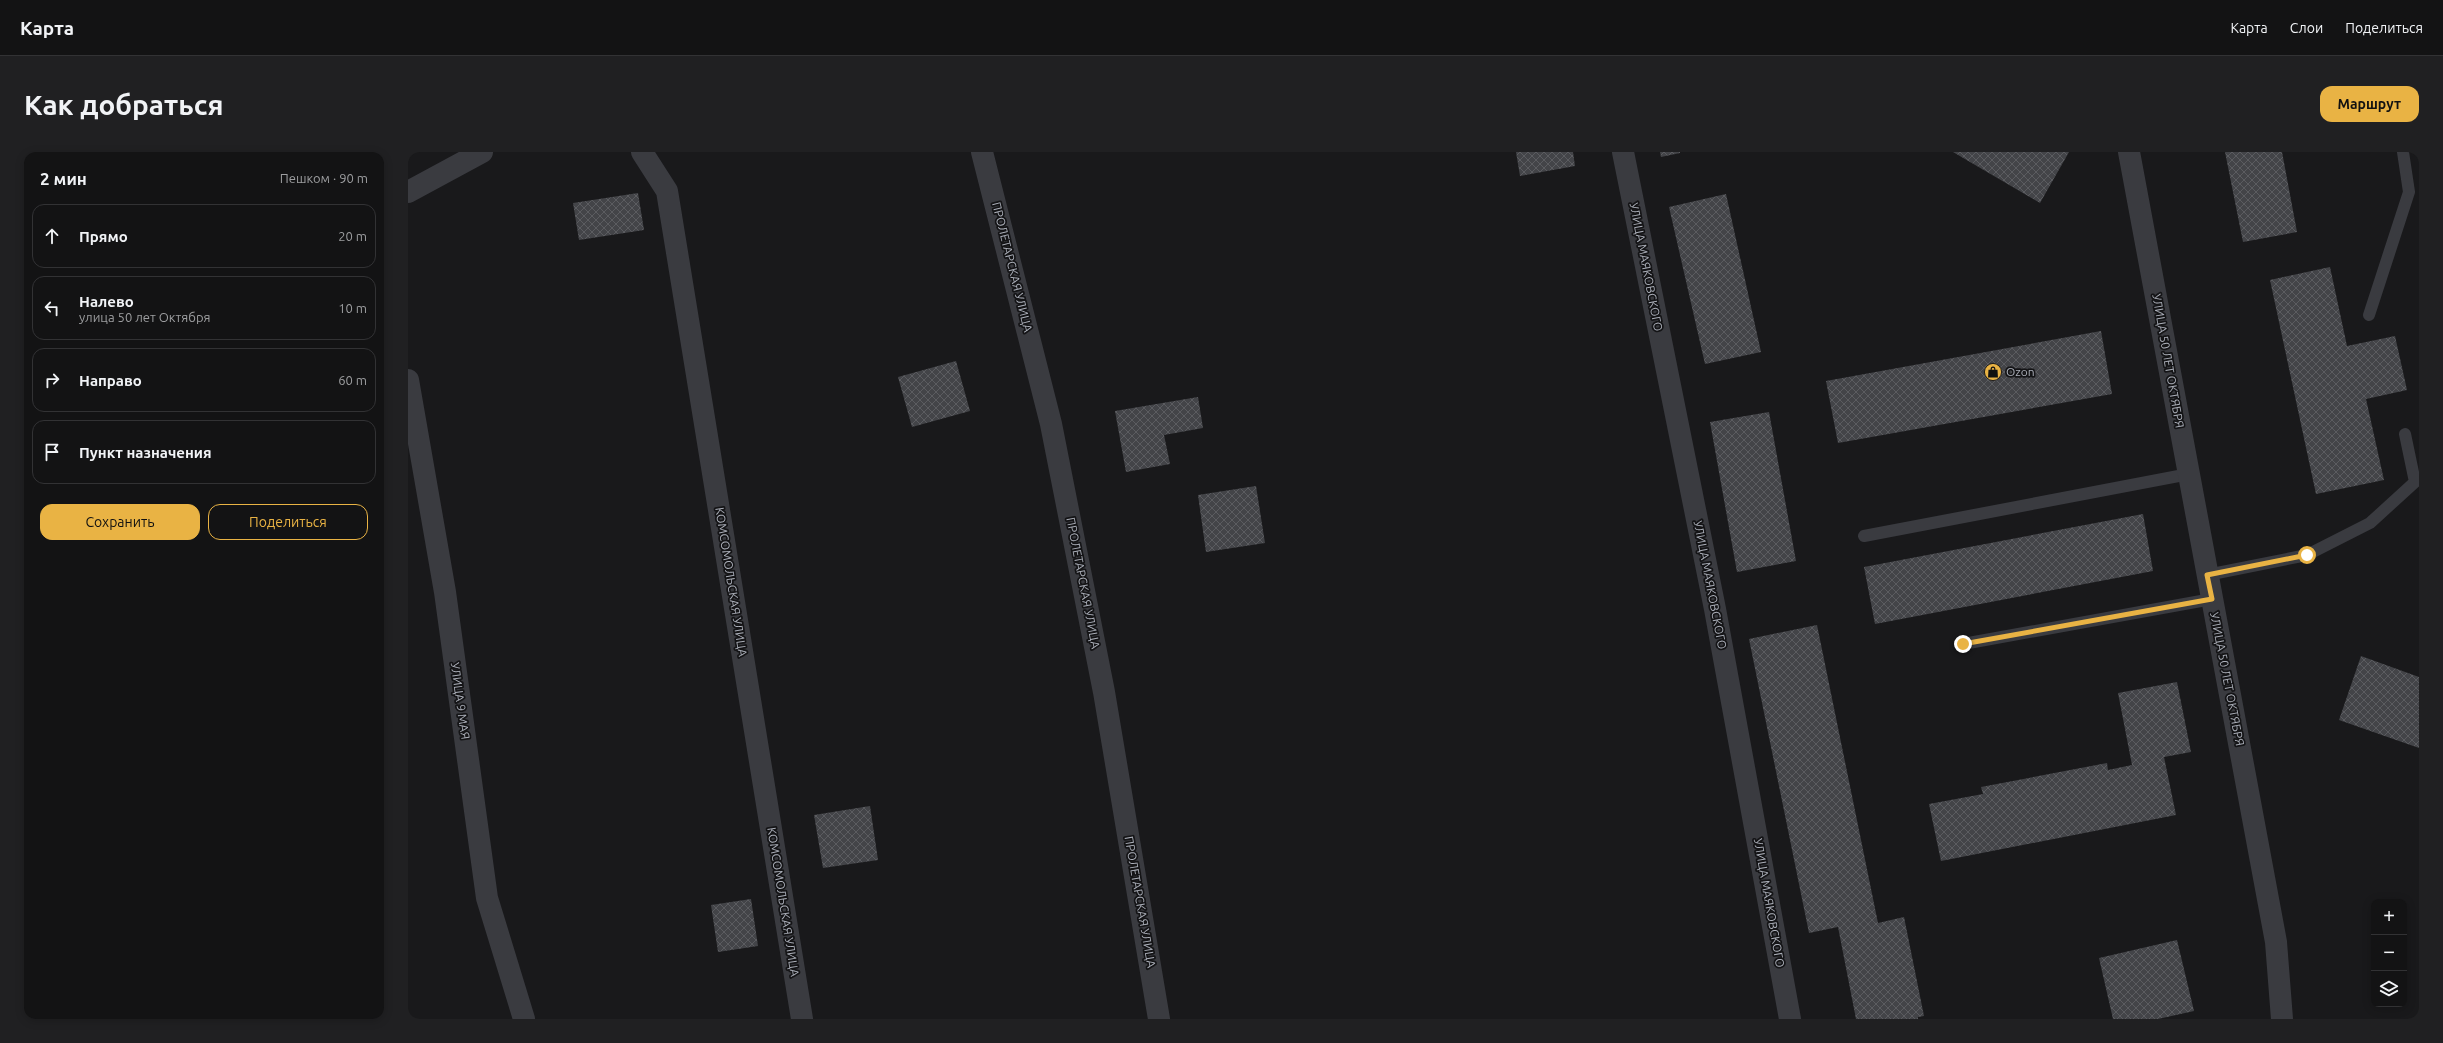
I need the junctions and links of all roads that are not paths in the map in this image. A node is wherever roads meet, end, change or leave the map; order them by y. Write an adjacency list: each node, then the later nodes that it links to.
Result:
1 (482, 152): 8 (street)
2 (642, 152): 18 (street, КОМСОМОЛЬСКАЯ УЛИЦА)
3 (982, 152): 19 (street, ПРОЛЕТАРСКАЯ УЛИЦА)
4 (1623, 152): 20 (street, УЛИЦА МАЯКОВСКОГО)
5 (2129, 152): 12 (street, УЛИЦА 50 ЛЕТ ОКТЯБРЯ)
6 (2403, 152): 7 (lane)
7 (2414, 191): 9 (lane)
8 (408, 192)
9 (2370, 315)
10 (408, 380): 17 (street, УЛИЦА 9 МАЯ)
11 (2405, 434): 14 (lane)
12 (2188, 474): 13 (lane); 14 (street, УЛИЦА 50 ЛЕТ ОКТЯБРЯ)
13 (1864, 536)
14 (2207, 575): 15 (street, УЛИЦА 50 ЛЕТ ОКТЯБРЯ)
15 (2212, 599): 16 (lane); 21 (street, УЛИЦА 50 ЛЕТ ОКТЯБРЯ)
16 (1963, 644)
17 (524, 1019)
18 (802, 1019)
19 (1159, 1019)
20 (1790, 1019)
21 (2282, 1019)

